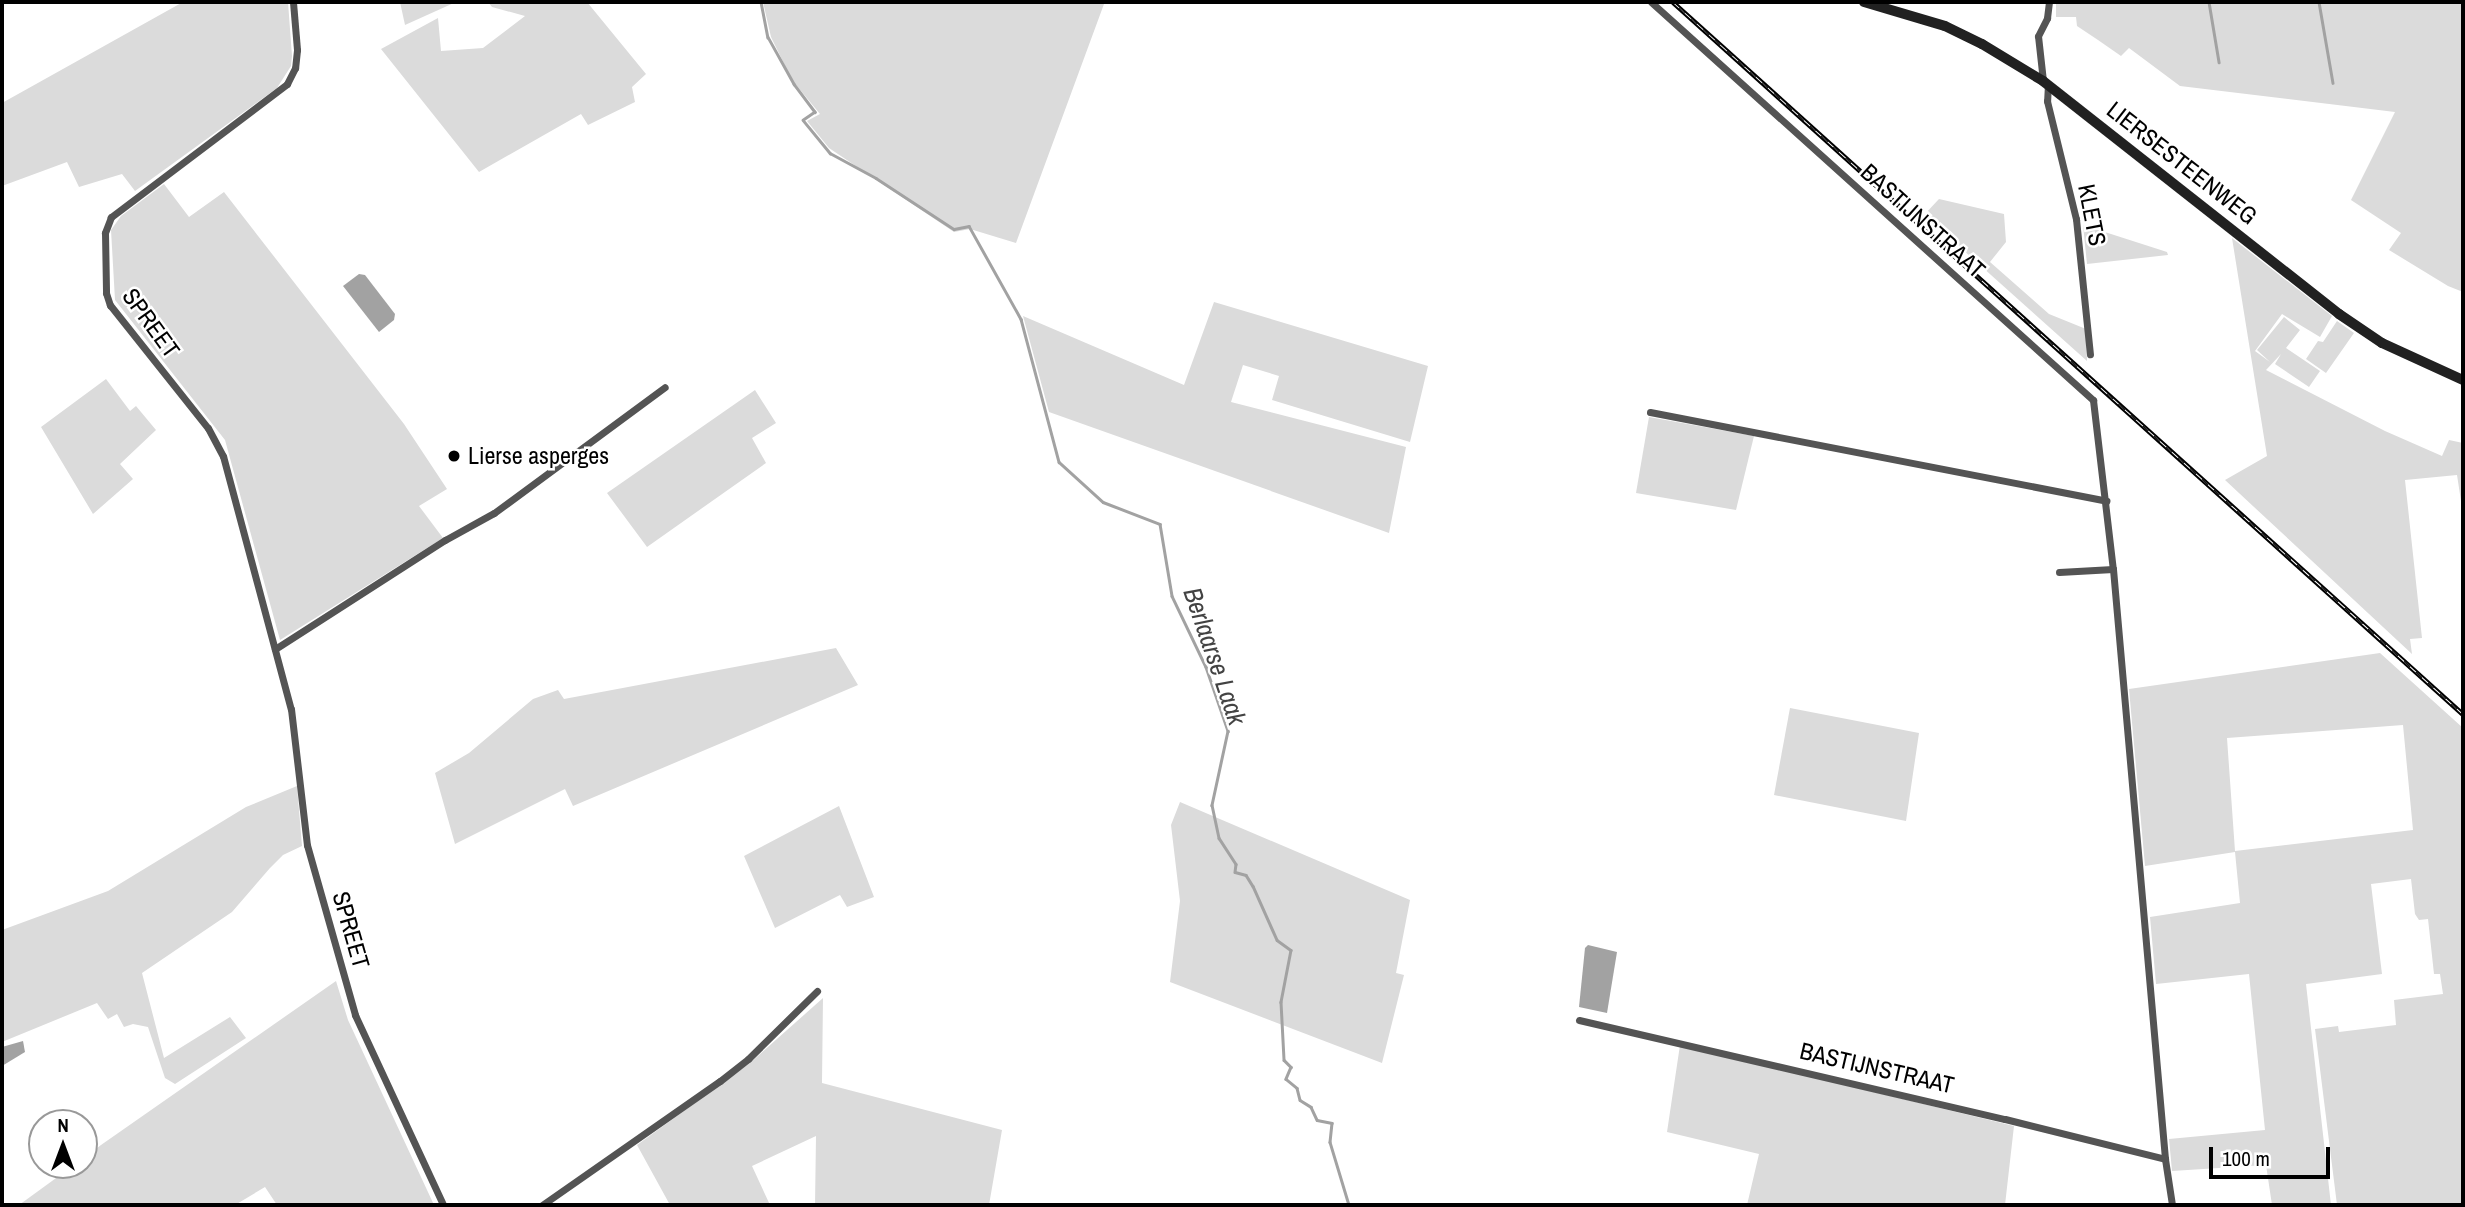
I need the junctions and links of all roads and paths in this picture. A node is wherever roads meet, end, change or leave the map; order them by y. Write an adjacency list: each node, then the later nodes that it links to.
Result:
1 (293, 2): 13 (street, SPREET)
2 (1651, 2): 10 (street, BASTIJNSTRAAT)
3 (1864, 2): 5 (street, LIERSESTEENWEG)
4 (2049, 2): 5 (street, KLETS)
5 (2045, 83): 6 (street, KLETS); 7 (street, LIERSESTEENWEG)
6 (2090, 354)
7 (2463, 380)
8 (665, 387): 13 (street)
9 (1650, 412): 10 (street)
10 (2106, 501): 11 (street, BASTIJNSTRAAT)
11 (2113, 569): 12 (street); 16 (street, BASTIJNSTRAAT)
12 (2059, 572)
13 (275, 649): 17 (street, SPREET)
14 (817, 991): 18 (street)
15 (1579, 1020): 16 (street, BASTIJNSTRAAT)
16 (2165, 1159): 19 (street, BASTIJNSTRAAT)
17 (443, 1205)
18 (542, 1205)
19 (2172, 1205)

